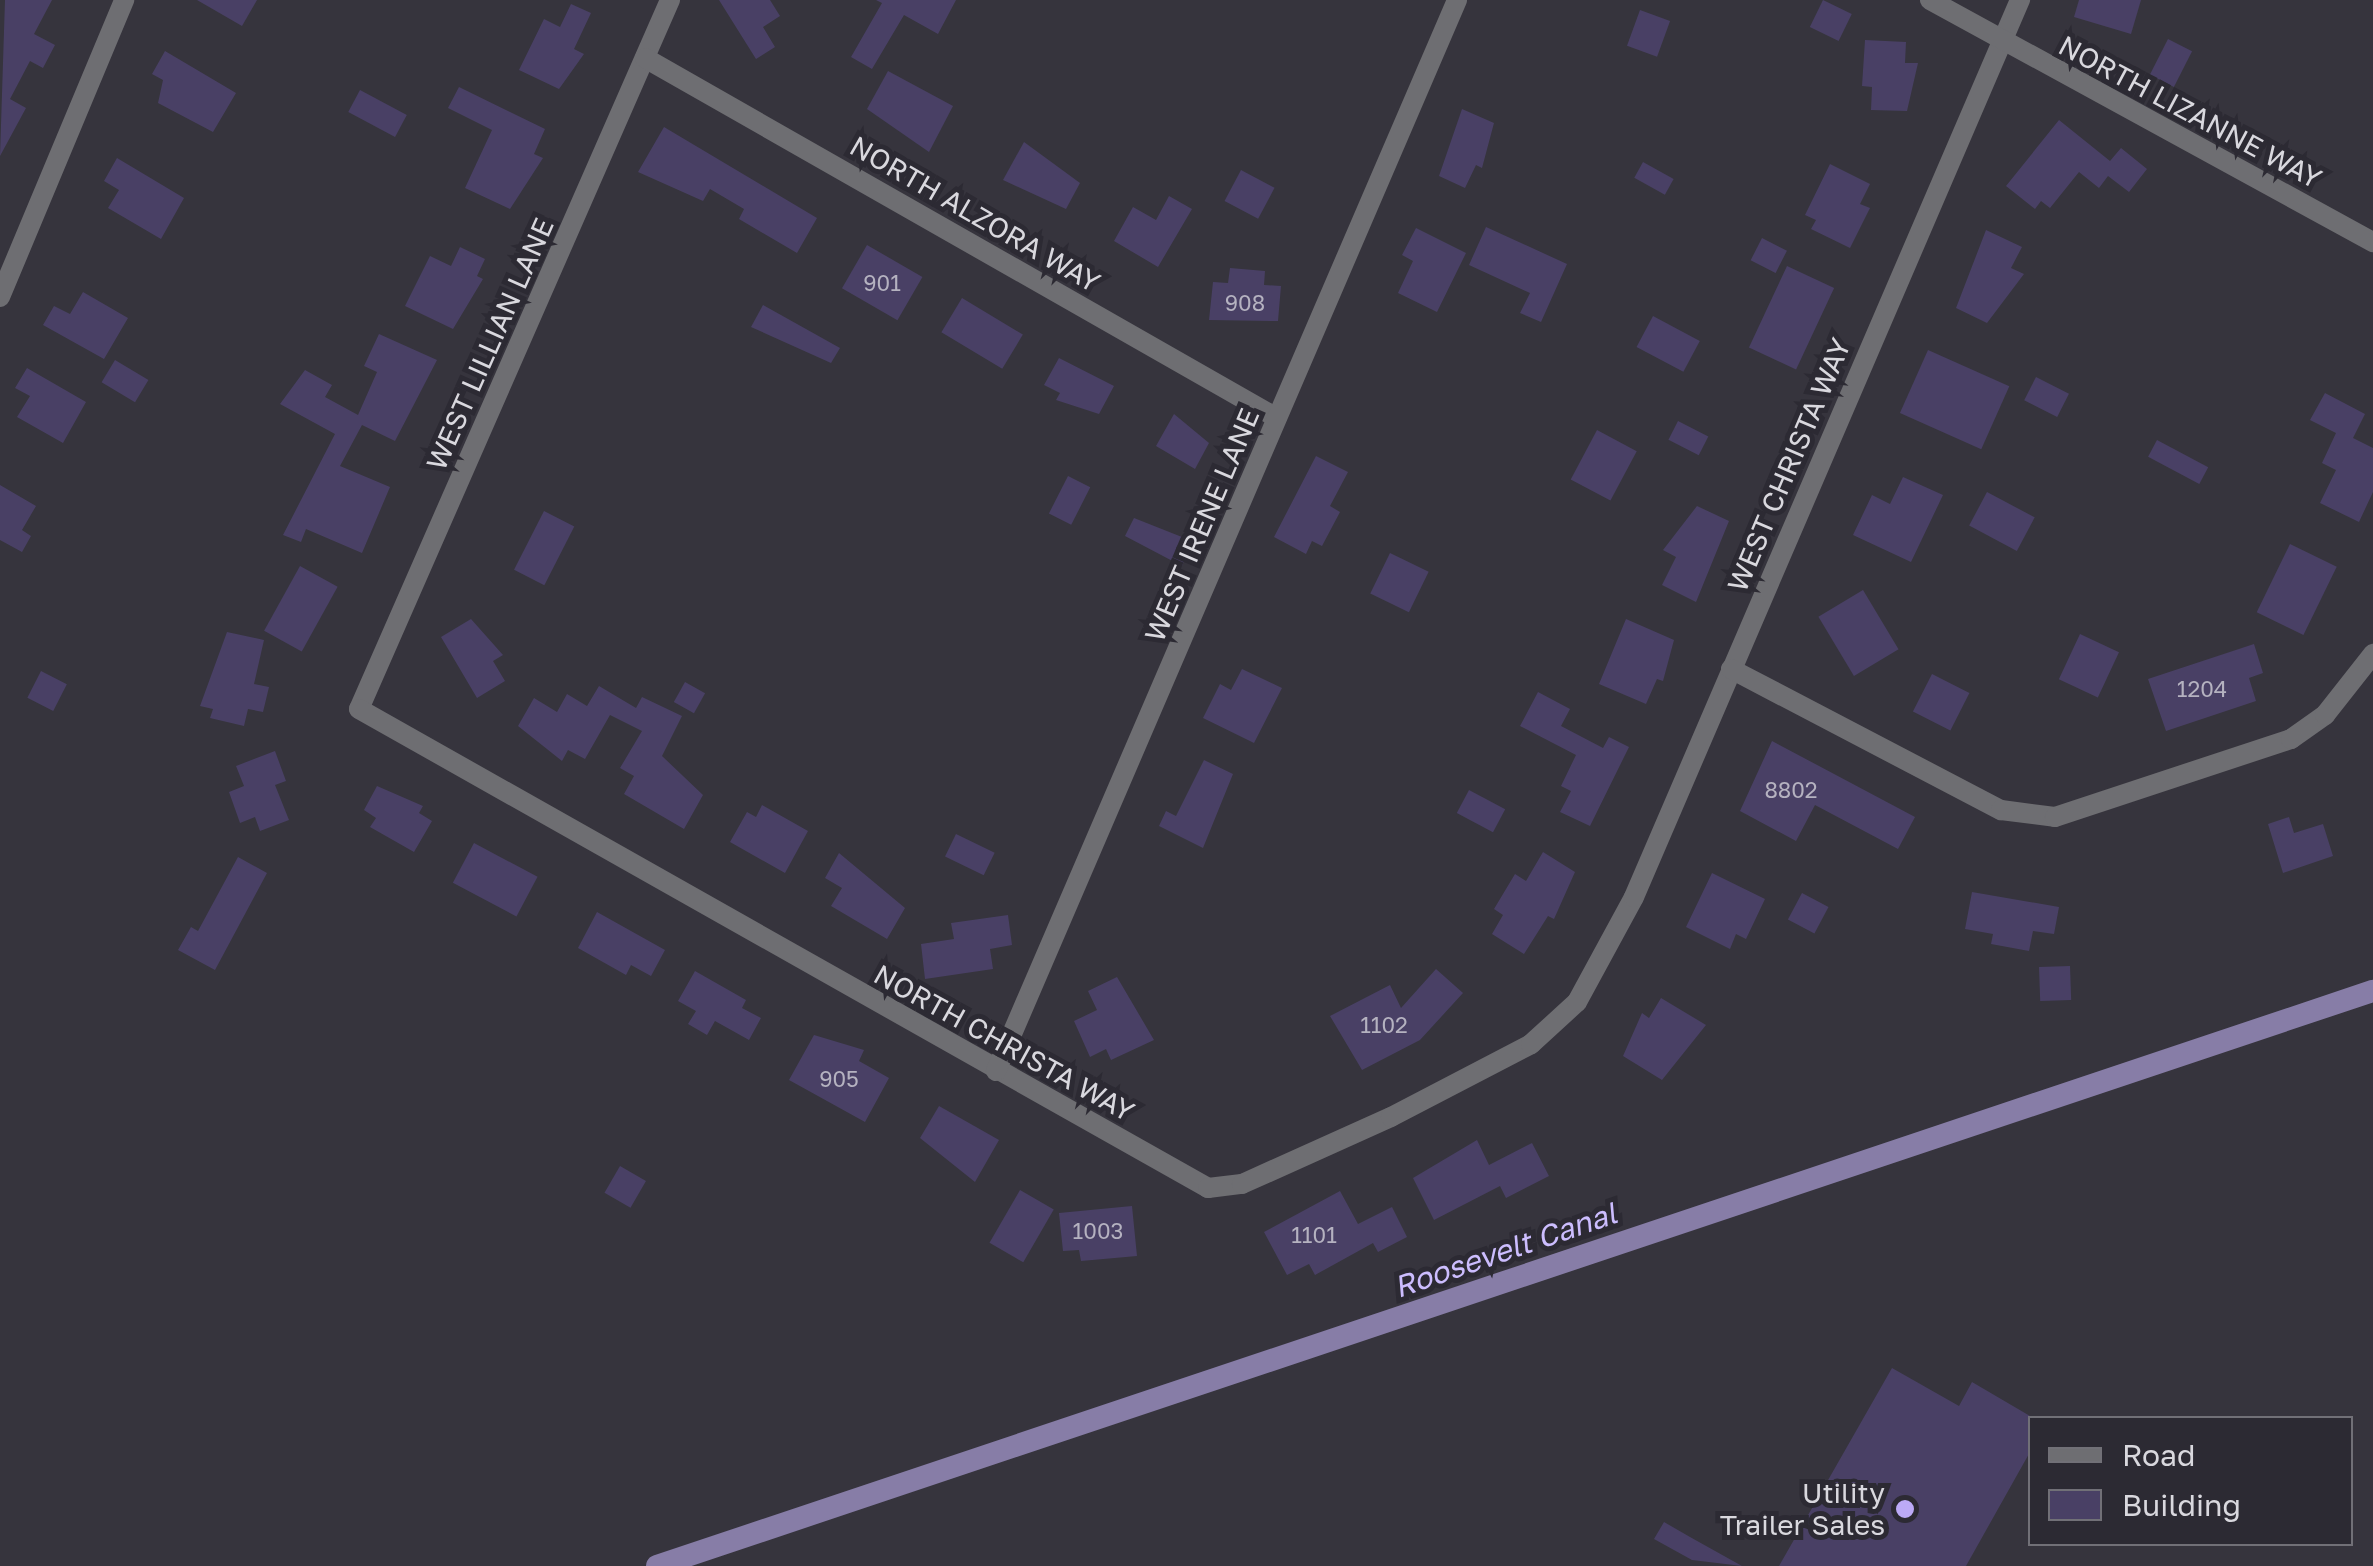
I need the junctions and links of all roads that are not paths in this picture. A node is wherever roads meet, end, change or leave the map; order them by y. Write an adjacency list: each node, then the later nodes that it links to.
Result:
1 (124, 0): 9 (street)
2 (670, 0): 7 (street, WEST LILLIAN LANE)
3 (1457, 0): 10 (street, WEST IRENE LANE)
4 (1930, 0): 6 (street, NORTH LIZANNE WAY)
5 (2020, 0): 6 (street, WEST CHRISTA WAY)
6 (2002, 41): 8 (street, NORTH LIZANNE WAY); 12 (street, WEST CHRISTA WAY)
7 (644, 58): 10 (street, NORTH ALZORA WAY); 13 (street, WEST LILLIAN LANE)
8 (2373, 242)
9 (0, 296)
10 (1278, 418): 15 (street, WEST IRENE LANE)
11 (2373, 654): 12 (street)
12 (1731, 670): 14 (street, WEST CHRISTA WAY)
13 (359, 709): 15 (street, NORTH CHRISTA WAY)
14 (1610, 953): 15 (street, NORTH CHRISTA WAY)
15 (996, 1071)

